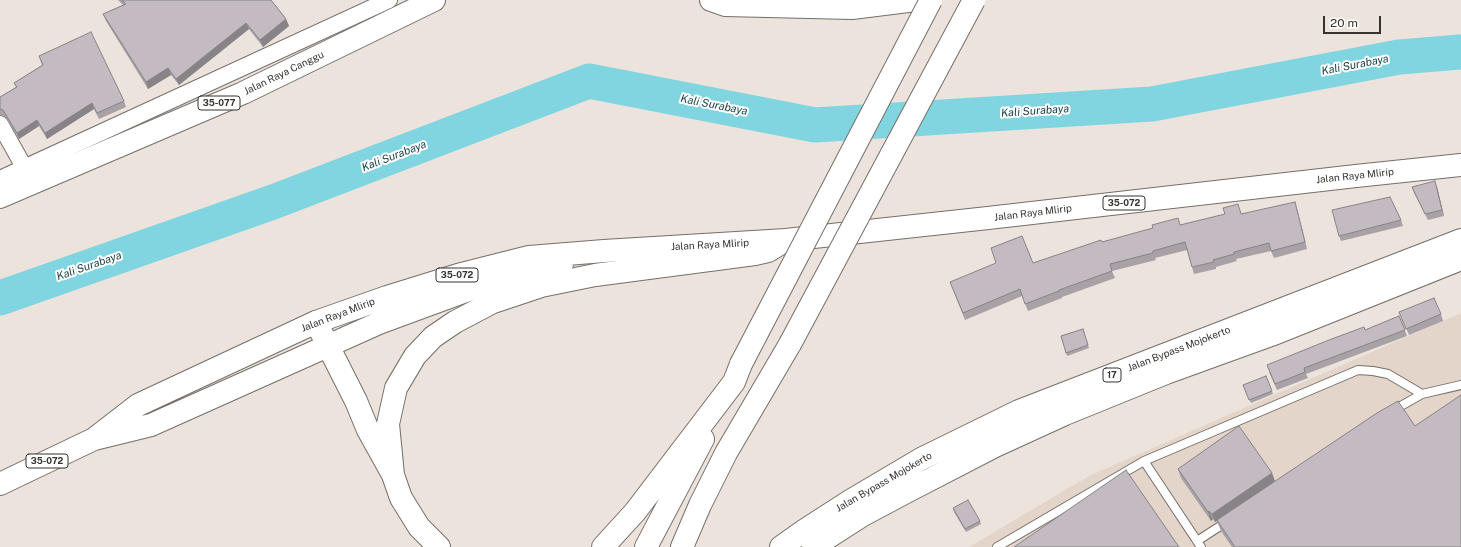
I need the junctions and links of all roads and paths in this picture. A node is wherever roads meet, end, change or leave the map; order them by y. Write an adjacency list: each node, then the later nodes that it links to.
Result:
1 (388, 0): 9 (street)
2 (434, 0): 11 (main road, Jalan Raya Canggu / 35-077)
3 (711, 0): 4 (main road)
4 (916, 0)
5 (931, 0): 18 (main road, bridge)
6 (974, 0): 31 (main road, bridge)
7 (0, 124): 9 (street)
8 (1461, 165): 12 (main road, Jalan Raya Mlirip / 35-072)
9 (24, 167): 10 (street)
10 (0, 178)
11 (0, 197)
12 (786, 240): 14 (main road, Jalan Raya Mlirip / 35-072); 24 (main road)
13 (1461, 240): 32 (main road, Jalan Bypass Mojokerto / 17)
14 (604, 251): 16 (main road, Jalan Raya Mlirip / 35-072); 17 (main road, Jalan Raya Mlirip / 35-072)
15 (1461, 259): 33 (main road, Jalan Bypass Mojokerto / 17)
16 (316, 322): 17 (main road); 22 (main road, Jalan Raya Mlirip / 35-072)
17 (327, 346): 22 (main road, Jalan Raya Mlirip / 35-072); 24 (main road)
18 (738, 373): 29 (main road); 30 (main road)
19 (1461, 385): 20 (lane)
20 (1422, 394): 21 (lane); 23 (lane)
21 (1385, 416)
22 (94, 439): 25 (main road, Jalan Raya Mlirip / 35-072)
23 (1144, 461): 27 (lane); 34 (lane)
24 (392, 475): 28 (main road)
25 (0, 484)
26 (1236, 515): 27 (lane)
27 (1199, 544)
28 (439, 547)
29 (603, 547)
30 (646, 547)
31 (682, 547)
32 (781, 547)
33 (814, 547)
34 (997, 547)

